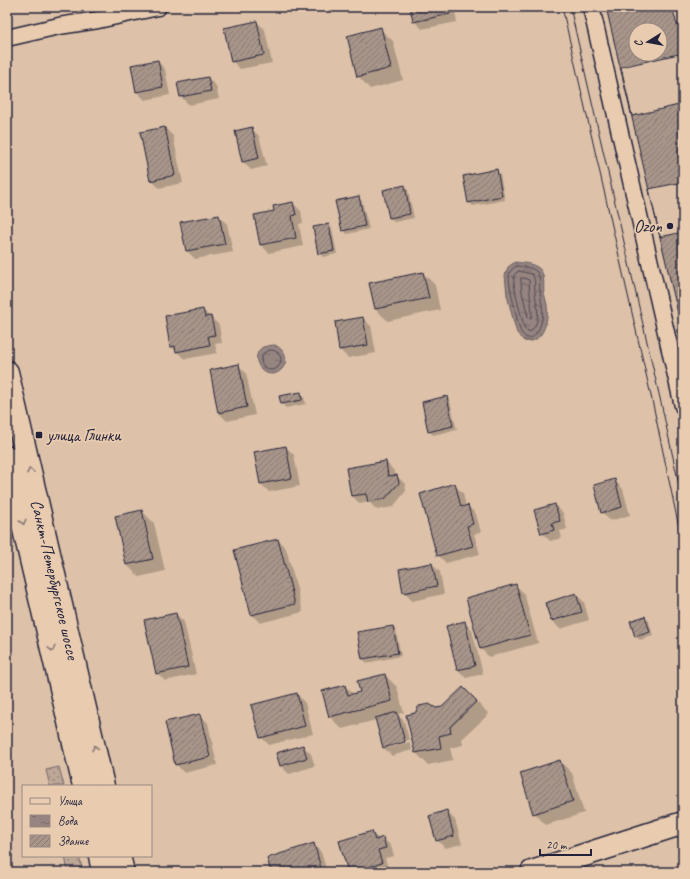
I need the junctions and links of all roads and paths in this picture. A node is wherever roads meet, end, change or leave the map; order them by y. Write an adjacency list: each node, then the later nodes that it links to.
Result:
1 (158, 7): 3 (street)
2 (592, 7): 5 (street)
3 (7, 38)
4 (7, 372): 8 (main road, Санкт-Петербургское шоссе, one-way to 4)
5 (683, 406)
6 (7, 457): 7 (main road, Санкт-Петербургское шоссе, one-way to 7)
7 (84, 785)
8 (103, 785)
9 (683, 823): 14 (main road)
10 (100, 857): 12 (main road)
11 (119, 857): 13 (main road)
12 (104, 872)
13 (123, 872)
14 (532, 872)

